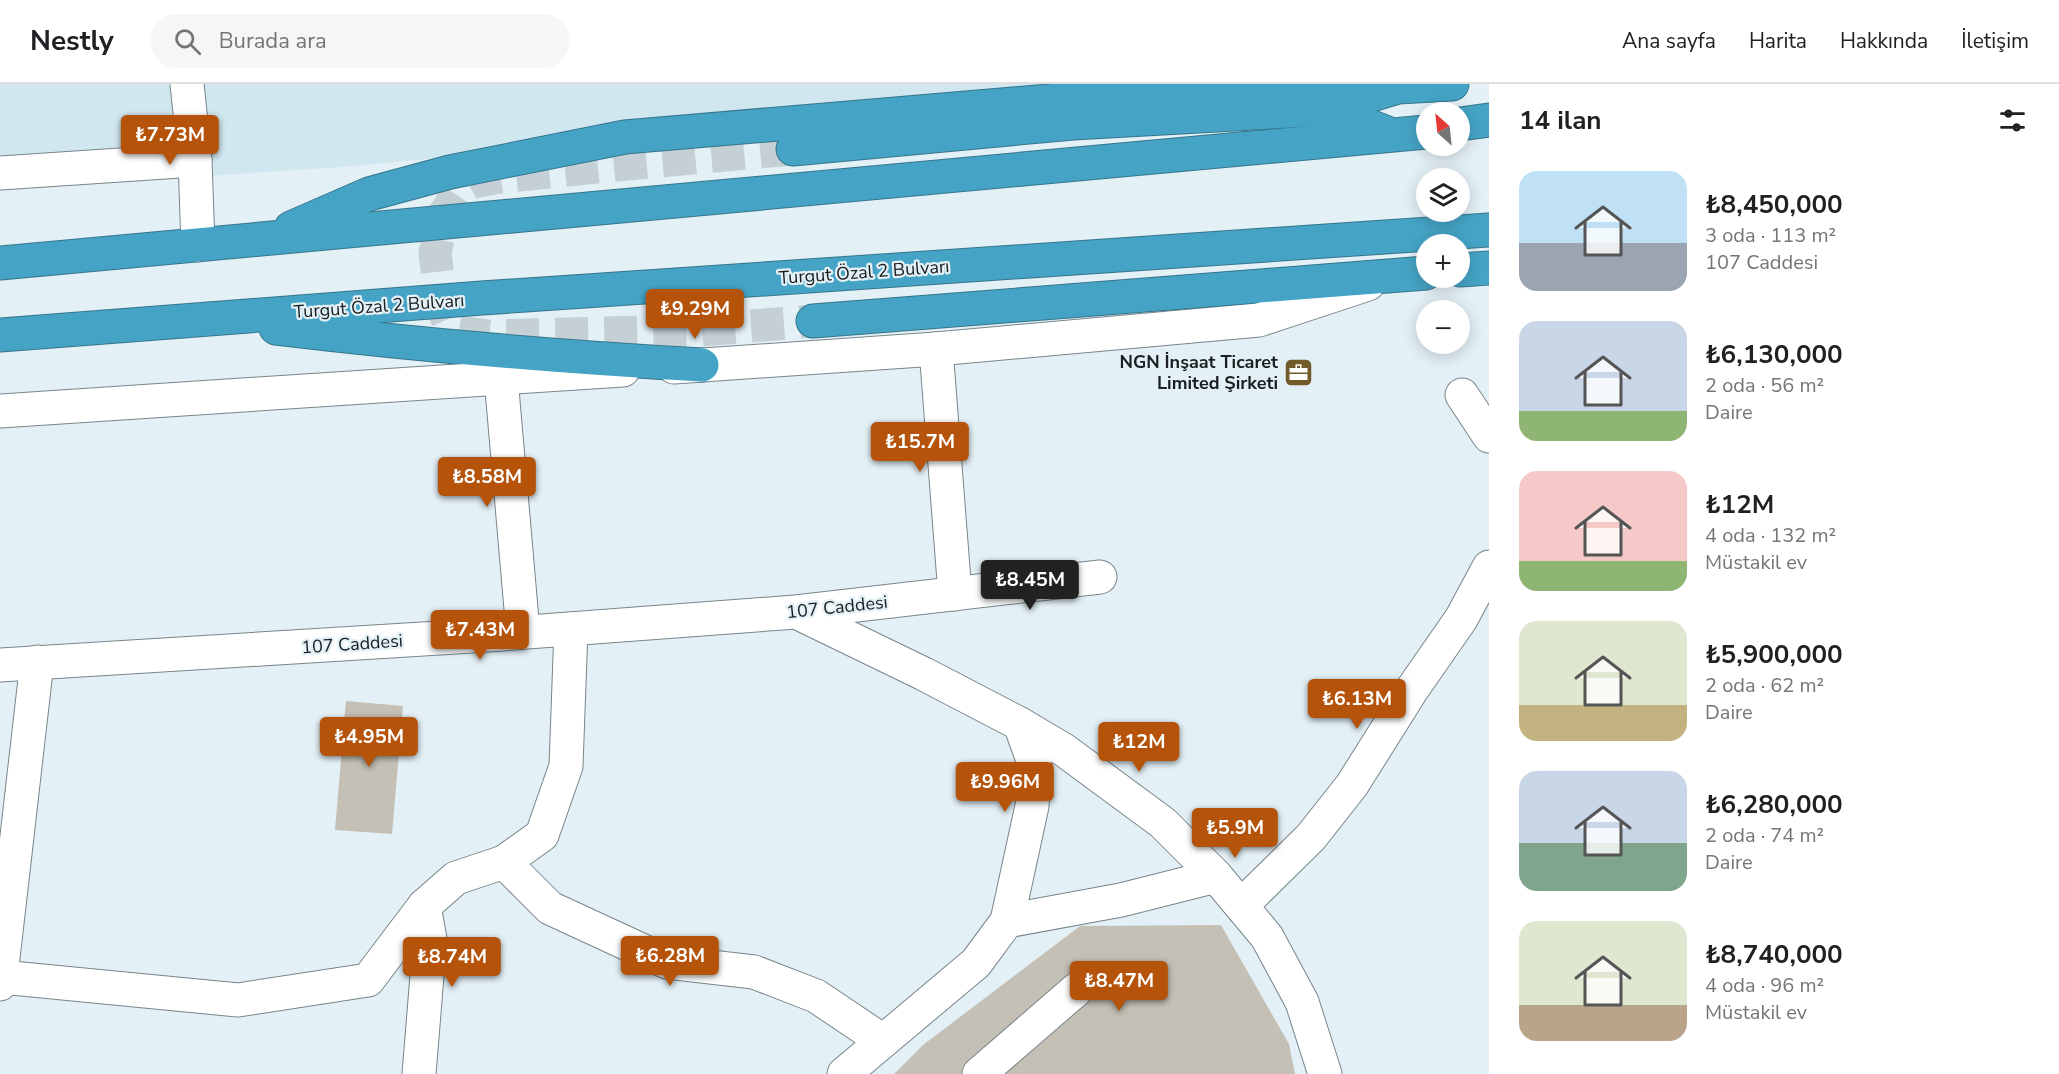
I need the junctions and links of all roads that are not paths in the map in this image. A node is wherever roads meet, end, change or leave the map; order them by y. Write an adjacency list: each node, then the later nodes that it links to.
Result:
1 (187, 84): 13 (street)
2 (1353, 84): 4 (highway)
3 (1452, 84): 4 (highway)
4 (1398, 87): 5 (highway)
5 (1331, 97): 11 (highway); 12 (highway); 16 (highway)
6 (1489, 120): 7 (highway)
7 (1470, 123)
8 (1489, 126): 9 (highway)
9 (1470, 128)
10 (1416, 132): 11 (highway)
11 (1393, 135): 16 (highway)
12 (793, 149)
13 (195, 160): 14 (street); 17 (street)
14 (0, 172)
15 (1489, 230): 23 (highway, Turgut Özal 2 Bulvarı)
16 (265, 239): 17 (highway)
17 (198, 245): 18 (highway)
18 (0, 264)
19 (1489, 268): 20 (highway)
20 (1470, 269)
21 (1416, 274): 22 (highway)
22 (1392, 276): 24 (highway); 26 (street)
23 (203, 319): 25 (highway, Turgut Özal 2 Bulvarı); 27 (highway, Turgut Özal 2 Bulvarı)
24 (813, 321)
25 (0, 335)
26 (936, 349): 27 (street); 34 (street)
27 (702, 365): 28 (street)
28 (501, 378): 30 (street); 37 (street)
29 (1462, 395): 31 (street)
30 (0, 411)
31 (1489, 436)
32 (1489, 567): 43 (street)
33 (1100, 577): 34 (street, 107 Caddesi)
34 (955, 594): 35 (street, 107 Caddesi)
35 (796, 612): 36 (street, 107 Caddesi); 40 (street)
36 (571, 629): 37 (street, 107 Caddesi); 41 (street)
37 (523, 632): 38 (street, 107 Caddesi)
38 (37, 662): 39 (street, 107 Caddesi); 46 (street)
39 (0, 665)
40 (1020, 724): 42 (street); 45 (street)
41 (504, 862): 44 (street); 48 (street)
42 (1216, 876): 43 (street); 45 (street)
43 (1242, 905): 52 (street)
44 (424, 906): 46 (street); 49 (street)
45 (1007, 921): 48 (street)
46 (0, 980)
47 (1076, 990): 51 (street)
48 (883, 1041): 50 (street)
49 (419, 1074)
50 (844, 1074)
51 (979, 1074)
52 (1325, 1074)

